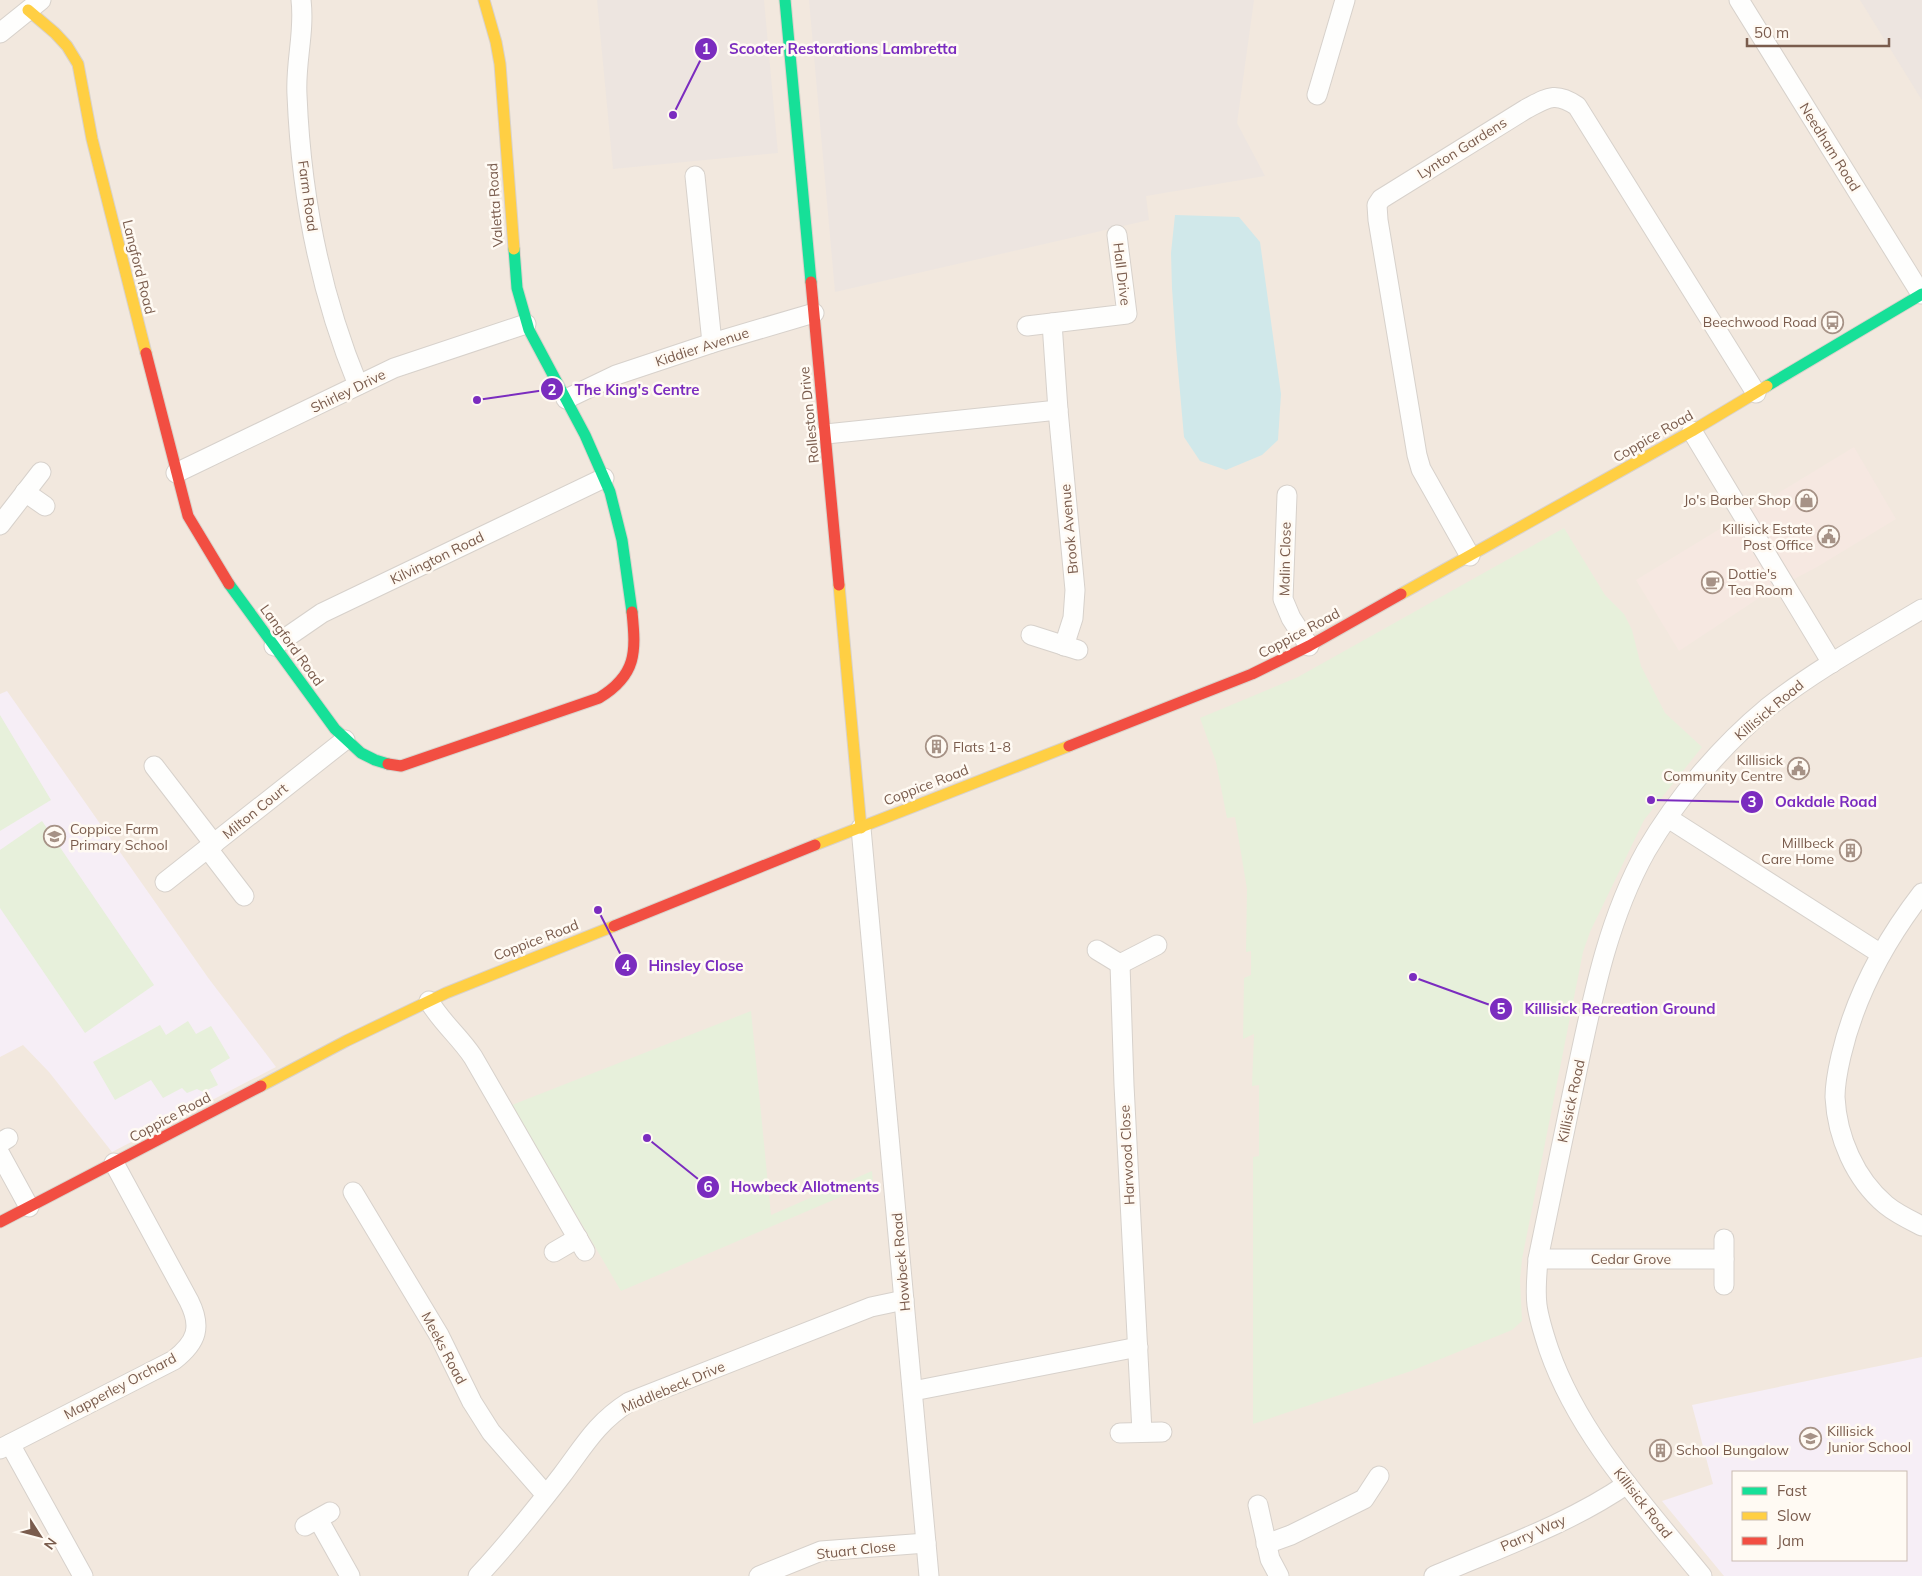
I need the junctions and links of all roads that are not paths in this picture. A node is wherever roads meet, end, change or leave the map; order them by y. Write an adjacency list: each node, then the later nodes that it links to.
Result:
1 (301, 0): 17 (street, Farm Road)
2 (484, 0): 14 (street, Valetta Road)
3 (785, 0): 12 (street, Rolleston Drive)
4 (1344, 0): 8 (street)
5 (1739, 0): 11 (street, Needham Road)
6 (35, 5): 7 (street); 24 (street, Langford Road)
7 (0, 33)
8 (1317, 95)
9 (695, 176): 16 (street)
10 (1117, 235): 13 (street, Hall Drive)
11 (1921, 294): 18 (street, Coppice Road)
12 (814, 313): 16 (street, Kiddier Avenue); 22 (street, Rolleston Drive)
13 (1052, 323): 15 (street); 20 (street, Brook Avenue)
14 (526, 324): 17 (street, Shirley Drive); 19 (street, Valetta Road)
15 (1027, 326)
16 (712, 343): 19 (street, Kiddier Avenue)
17 (358, 385): 24 (street, Shirley Drive)
18 (1756, 393): 21 (street, Coppice Road); 30 (street, Lynton Gardens)
19 (566, 399): 25 (street, Langford Road)
20 (1058, 410): 22 (street); 32 (street, Brook Avenue)
21 (1692, 431): 30 (street, Coppice Road); 35 (street)
22 (826, 434): 39 (street, Rolleston Drive)
23 (40, 472): 26 (street)
24 (176, 473): 33 (street, Langford Road)
25 (604, 478): 33 (street, Kilvington Road); 36 (street, Langford Road)
26 (25, 492): 28 (street); 29 (street)
27 (1287, 495): 34 (street, Malin Close)
28 (44, 506)
29 (0, 525)
30 (1470, 556): 34 (street, Coppice Road)
31 (1922, 609): 35 (street, Killisick Road)
32 (1031, 635)
33 (274, 646): 36 (street, Langford Road)
34 (1309, 646): 39 (street, Coppice Road)
35 (1832, 663): 38 (street, Killisick Road)
36 (345, 740): 40 (street, Milton Court)
37 (154, 766): 40 (street)
38 (1668, 818): 46 (street); 57 (street, Killisick Road)
39 (861, 828): 48 (street, Coppice Road); 60 (street, Howbeck Road)
40 (211, 847): 41 (street, Milton Court); 43 (street)
41 (165, 882)
42 (1922, 893): 46 (street)
43 (244, 896)
44 (1157, 945): 47 (street)
45 (1097, 950): 47 (street)
46 (1881, 954): 54 (street)
47 (1120, 964): 61 (street, Harwood Close)
48 (429, 1001): 50 (street, Coppice Road); 56 (street)
49 (3, 1145): 52 (street)
50 (114, 1163): 52 (street, Coppice Road); 66 (street, Mapperley Orchard)
51 (354, 1192): 69 (street, Meeks Road)
52 (29, 1207): 53 (street, Coppice Road)
53 (0, 1222)
54 (1922, 1226)
55 (1724, 1239): 58 (street)
56 (554, 1252)
57 (1538, 1259): 58 (street, Cedar Grove); 68 (street, Killisick Road)
58 (1724, 1259): 59 (street)
59 (1724, 1285)
60 (904, 1300): 62 (street, Howbeck Road); 69 (street, Middlebeck Drive)
61 (1138, 1347): 62 (street); 63 (street, Harwood Close)
62 (913, 1391): 72 (street, Howbeck Road)
63 (1142, 1432): 64 (street); 65 (street)
64 (1162, 1432)
65 (1120, 1433)
66 (5, 1447): 74 (street)
67 (1379, 1476): 73 (street)
68 (1627, 1484): 80 (street, Parry Way); 81 (street, Killisick Road)
69 (546, 1495): 76 (street, Middlebeck Drive)
70 (1258, 1505): 73 (street)
71 (318, 1519): 75 (street)
72 (926, 1543): 77 (street, Stuart Close); 78 (street, Howbeck Road)
73 (1266, 1544): 79 (street)
74 (82, 1576)
75 (350, 1576)
76 (478, 1576)
77 (758, 1576)
78 (929, 1576)
79 (1279, 1576)
80 (1434, 1576)
81 (1702, 1576)

